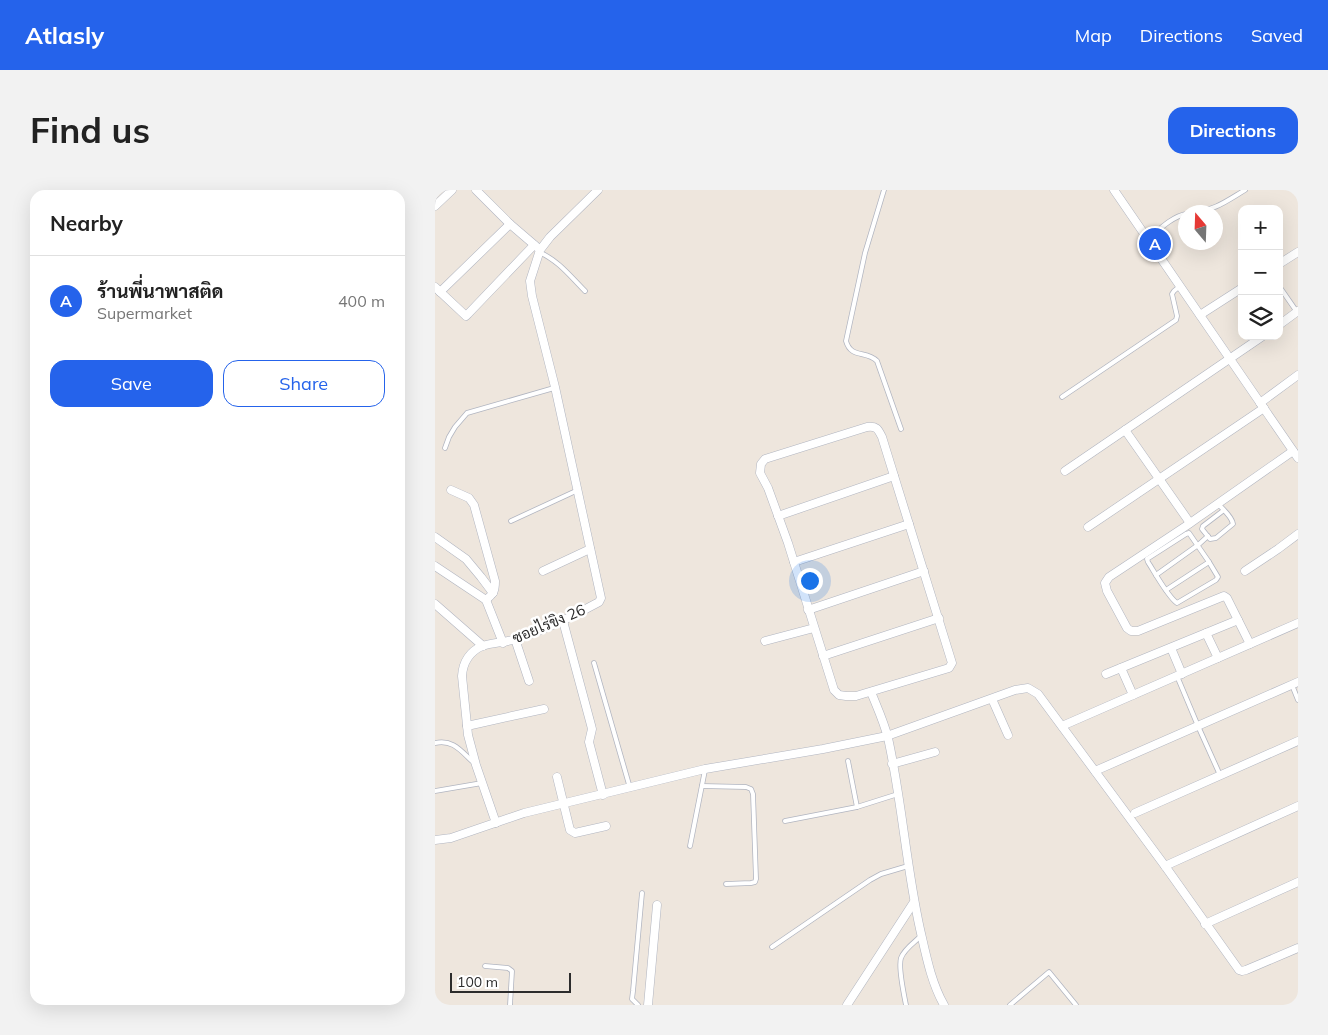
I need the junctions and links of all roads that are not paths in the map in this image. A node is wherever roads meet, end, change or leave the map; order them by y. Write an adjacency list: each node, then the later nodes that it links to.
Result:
1 (451, 190): 8 (street)
2 (475, 190): 10 (street)
3 (598, 190): 12 (street, ซอยไร่ขิง 26)
4 (884, 190): 29 (lane)
5 (1114, 190): 11 (street)
6 (1245, 190): 7 (lane)
7 (1221, 205)
8 (435, 206)
9 (1178, 216): 11 (lane)
10 (510, 224): 12 (street); 16 (street)
11 (1148, 239): 15 (street)
12 (538, 249): 16 (street); 17 (lane); 26 (street, ซอยไร่ขิง 26)
13 (1298, 252): 14 (street)
14 (1283, 261)
15 (1180, 286): 21 (street); 27 (lane)
16 (438, 290)
17 (585, 291)
18 (1238, 291): 21 (street)
19 (1283, 292): 20 (lane)
20 (1297, 312): 22 (street)
21 (1200, 315): 24 (street)
22 (1283, 322)
23 (1257, 340): 24 (street)
24 (1230, 359): 28 (street); 30 (street)
25 (1298, 375): 28 (street)
26 (555, 387): 31 (lane); 37 (street, ซอยไร่ขิง 26)
27 (1062, 397)
28 (1262, 406): 32 (street); 35 (street)
29 (901, 429)
30 (1125, 430): 33 (street); 35 (street)
31 (445, 448)
32 (1296, 455): 38 (street)
33 (1065, 470)
34 (894, 476): 39 (street); 39 (street); 42 (street)
35 (1160, 479): 41 (street); 43 (street)
36 (451, 490): 57 (street)
37 (578, 490): 40 (lane); 48 (street, ซอยไร่ขิง 26)
38 (1221, 507): 41 (street); 45 (lane); 45 (lane)
39 (778, 516): 49 (street)
40 (511, 522)
41 (1190, 523): 62 (street)
42 (909, 524): 49 (street); 53 (street)
43 (1088, 527)
44 (1298, 534): 54 (street)
45 (1207, 536): 47 (lane)
46 (435, 537): 57 (street)
47 (1198, 546): 50 (lane); 55 (lane); 55 (lane)
48 (589, 549): 52 (street); 63 (street, ซอยไร่ขิง 26)
49 (794, 562): 60 (street)
50 (1209, 562): 56 (lane); 56 (lane)
51 (435, 566): 58 (street)
52 (543, 571)
53 (924, 571): 60 (street); 61 (street)
54 (1245, 571)
55 (1156, 575): 56 (lane)
56 (1167, 590)
57 (493, 593): 58 (street)
58 (486, 600): 69 (street)
59 (435, 604): 71 (street)
60 (808, 610): 65 (street)
61 (939, 618): 73 (street); 81 (street)
62 (1238, 620): 66 (street); 70 (street)
63 (563, 621): 67 (street, ซอยไร่ขิง 26); 105 (street)
64 (1298, 623): 70 (street)
65 (814, 628): 68 (street); 73 (street)
66 (1206, 633): 72 (street); 74 (street)
67 (515, 639): 69 (street, ซอยไร่ขิง 26); 79 (street)
68 (765, 641)
69 (503, 643): 71 (street, ซอยไร่ขิง 26)
70 (1250, 644): 74 (street)
71 (483, 646): 86 (street)
72 (1171, 648): 76 (street); 78 (street)
73 (823, 656): 81 (street)
74 (1218, 658): 78 (street)
75 (595, 663): 103 (lane)
76 (1121, 668): 77 (street); 82 (street)
77 (1106, 674)
78 (1179, 675): 82 (street); 88 (lane)
79 (529, 681)
80 (1295, 684): 84 (lane); 88 (street)
81 (871, 692): 90 (street)
82 (1133, 695): 87 (street)
83 (992, 699): 87 (street); 89 (street); 90 (street)
84 (1298, 700)
85 (544, 709): 86 (street)
86 (467, 726): 96 (street)
87 (1062, 726): 98 (street)
88 (1198, 726): 98 (street); 99 (lane)
89 (1008, 735)
90 (887, 736): 95 (street); 97 (street)
91 (1298, 741): 99 (street)
92 (435, 743): 96 (lane)
93 (935, 752): 95 (street)
94 (848, 761): 109 (lane)
95 (892, 764): 106 (street)
96 (477, 765): 101 (street)
97 (705, 769): 102 (lane); 103 (street)
98 (1095, 771): 117 (street)
99 (1220, 775): 110 (street)
100 (557, 777): 107 (street)
101 (482, 782): 104 (lane); 112 (street)
102 (702, 786): 115 (lane); 119 (lane)
103 (630, 788): 105 (street)
104 (435, 791)
105 (603, 794): 107 (street)
106 (898, 794): 109 (lane); 116 (street)
107 (564, 804): 112 (street); 113 (street)
108 (1298, 806): 117 (street)
109 (857, 807): 111 (lane)
110 (1135, 813)
111 (785, 821)
112 (496, 822): 114 (street)
113 (606, 826)
114 (435, 840)
115 (690, 846)
116 (908, 866): 121 (street); 125 (lane)
117 (1165, 866): 123 (street)
118 (1298, 882): 123 (street)
119 (726, 884)
120 (642, 893): 129 (lane)
121 (914, 902): 124 (street); 131 (street)
122 (657, 905): 130 (street)
123 (1205, 924): 126 (street)
124 (921, 935): 132 (lane); 133 (street)
125 (772, 947)
126 (1298, 948)
127 (485, 966): 128 (lane)
128 (510, 1005)
129 (638, 1005)
130 (648, 1005)
131 (847, 1005)
132 (906, 1005)
133 (944, 1005)
134 (1010, 1005): 135 (lane)
135 (1076, 1005)

